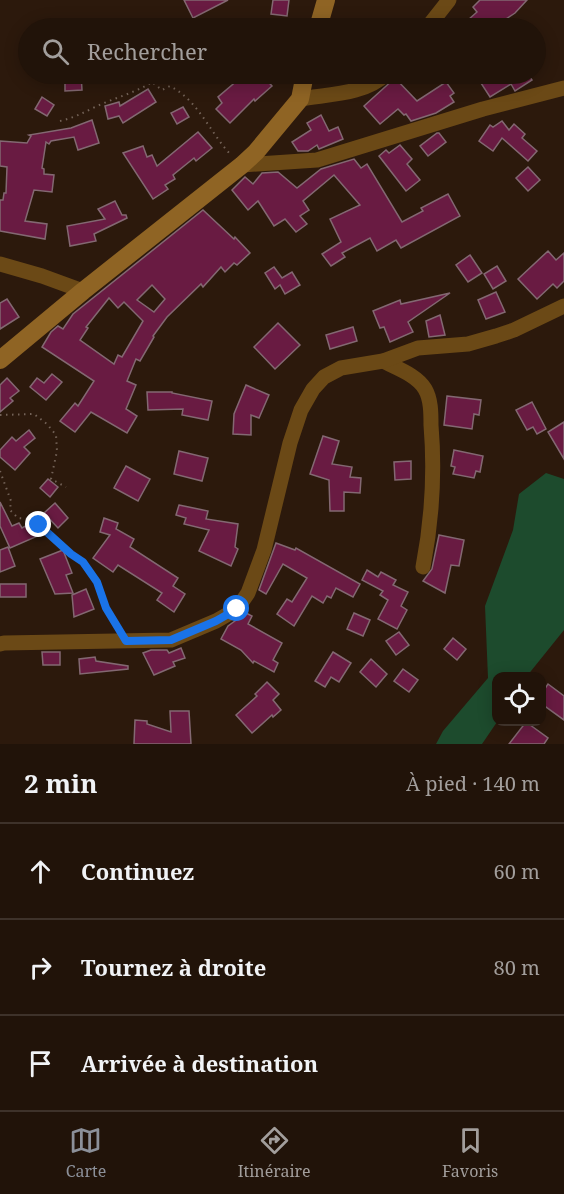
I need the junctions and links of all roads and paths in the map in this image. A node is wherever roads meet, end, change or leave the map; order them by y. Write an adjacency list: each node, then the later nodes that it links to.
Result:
1 (326, 0): 3 (main road)
2 (449, 0): 4 (street)
3 (321, 18)
4 (435, 18)
5 (149, 84): 11 (path)
6 (154, 84): 12 (path)
7 (303, 84): 10 (main road)
8 (371, 84): 10 (street)
9 (564, 88): 12 (street)
10 (300, 99): 12 (main road)
11 (60, 121)
12 (242, 165): 14 (main road)
13 (0, 264): 14 (street)
14 (83, 291): 16 (main road)
15 (564, 306): 17 (street)
16 (0, 360)
17 (383, 361): 21 (street); 22 (street)
18 (0, 415): 20 (path)
19 (0, 471): 22 (path)
20 (66, 487)
21 (423, 567)
22 (126, 641): 23 (street)
23 (0, 644)

